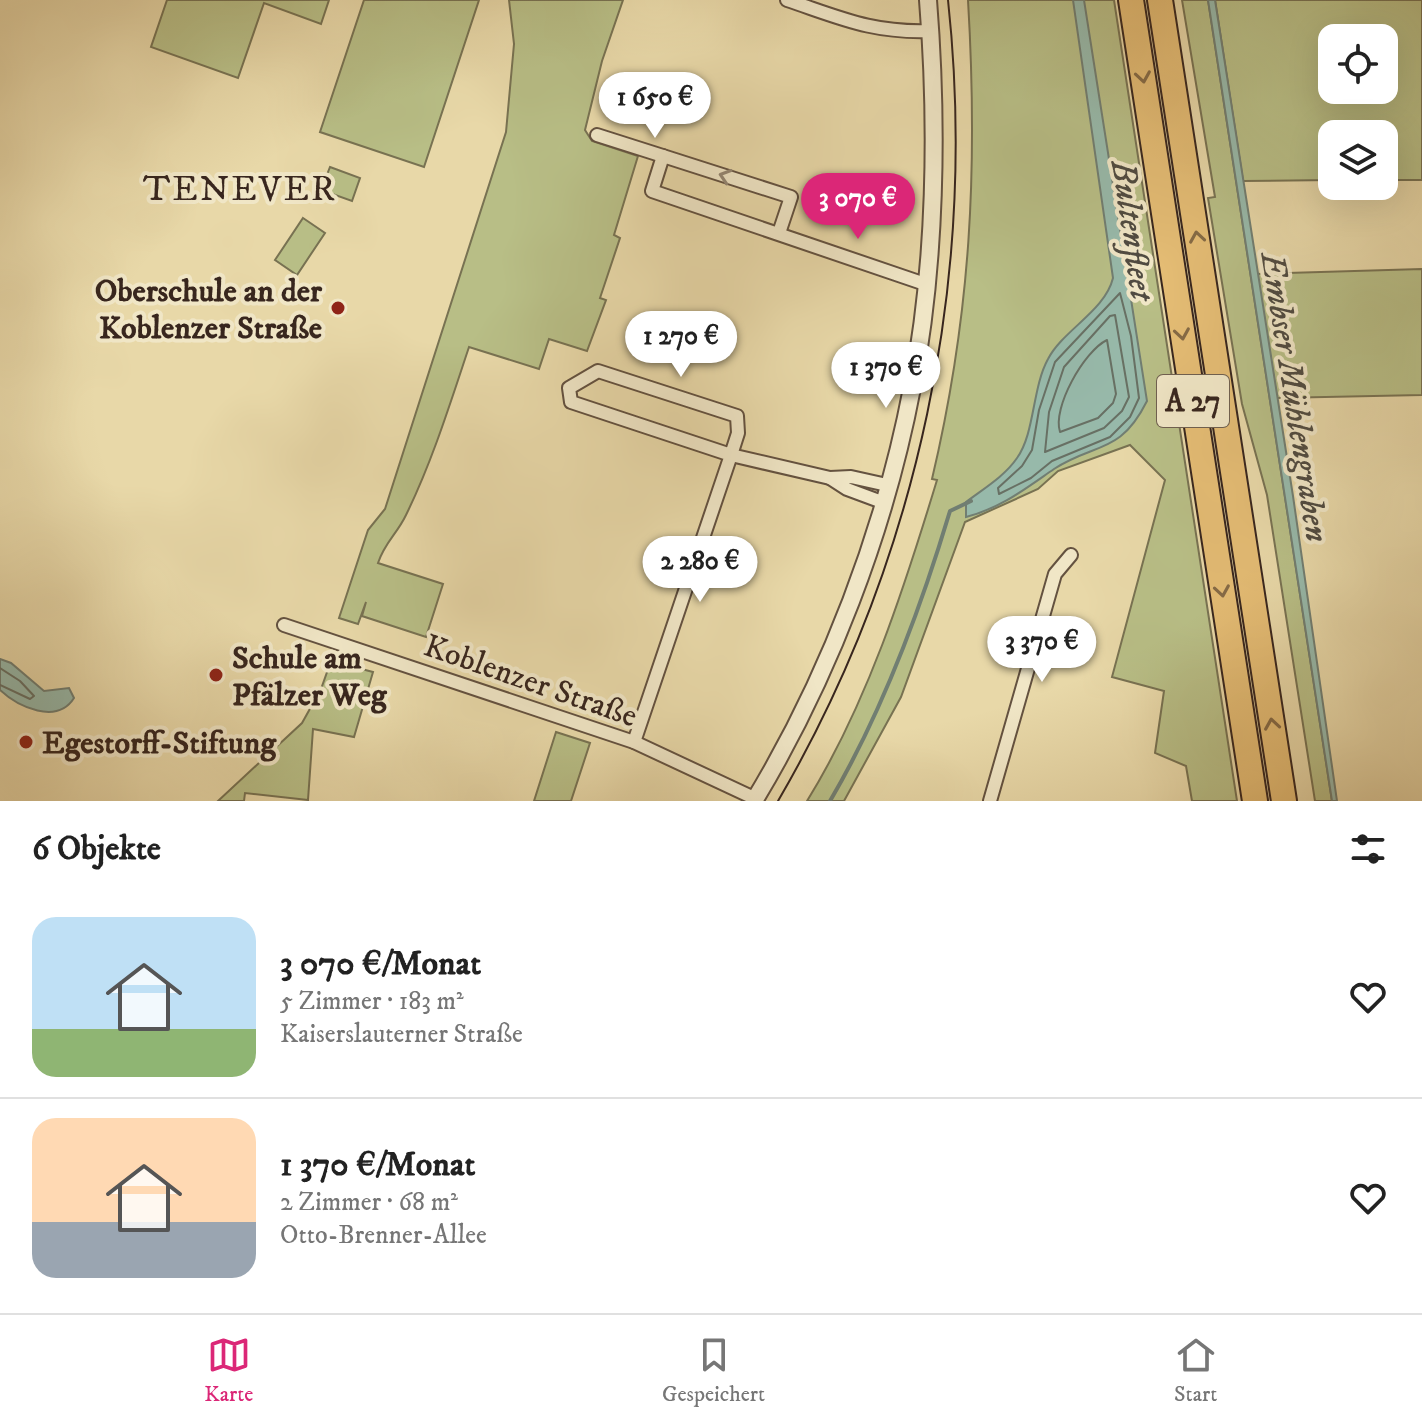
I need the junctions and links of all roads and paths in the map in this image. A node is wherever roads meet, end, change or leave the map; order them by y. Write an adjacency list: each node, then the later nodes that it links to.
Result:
1 (787, 0): 5 (street)
2 (928, 0): 5 (street)
3 (1131, 0): 17 (highway, A 27, one-way to 17)
4 (1160, 0): 18 (highway, A 27, one-way to 4)
5 (930, 31): 9 (street)
6 (597, 135): 7 (street)
7 (663, 156): 8 (street); 8 (street, one-way to 7)
8 (779, 233): 9 (street)
9 (925, 284): 11 (street)
10 (731, 455): 10 (street); 11 (street); 14 (street)
11 (884, 493): 15 (street)
12 (1071, 555): 16 (street)
13 (284, 625): 14 (street, Koblenzer Straße)
14 (634, 742): 15 (street, Koblenzer Straße)
15 (755, 800)
16 (990, 801)
17 (1255, 801)
18 (1284, 801)

